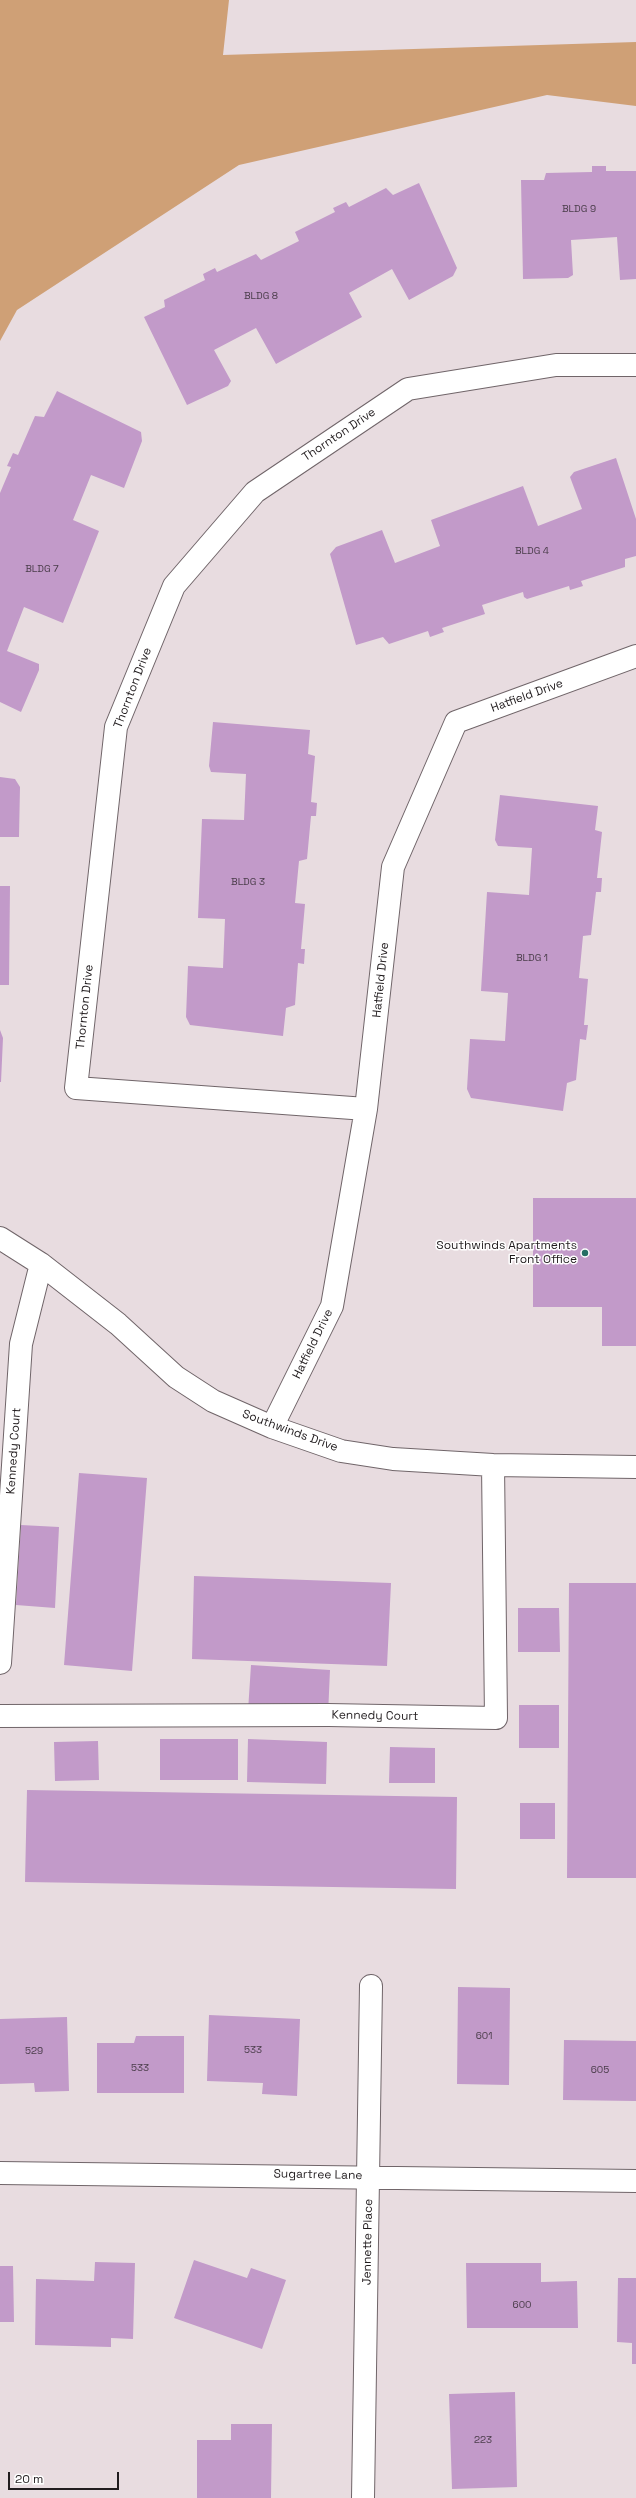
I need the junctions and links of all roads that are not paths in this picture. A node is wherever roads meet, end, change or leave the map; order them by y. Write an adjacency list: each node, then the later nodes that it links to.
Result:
1 (636, 365): 3 (street, Thornton Drive)
2 (636, 656): 3 (street, Hatfield Drive)
3 (366, 1109): 6 (street, Hatfield Drive)
4 (0, 1238): 5 (street, Southwinds Drive)
5 (41, 1264): 6 (street, Southwinds Drive); 9 (street, Kennedy Court)
6 (272, 1427): 7 (street, Southwinds Drive)
7 (493, 1464): 8 (street, Southwinds Drive); 10 (street, Kennedy Court)
8 (636, 1467)
9 (0, 1664)
10 (0, 1716)
11 (371, 1986): 13 (street, Jennette Place)
12 (0, 2173): 13 (street, Sugartree Lane)
13 (369, 2176): 14 (street, Sugartree Lane); 15 (street, Jennette Place)
14 (636, 2181)
15 (363, 2498)

